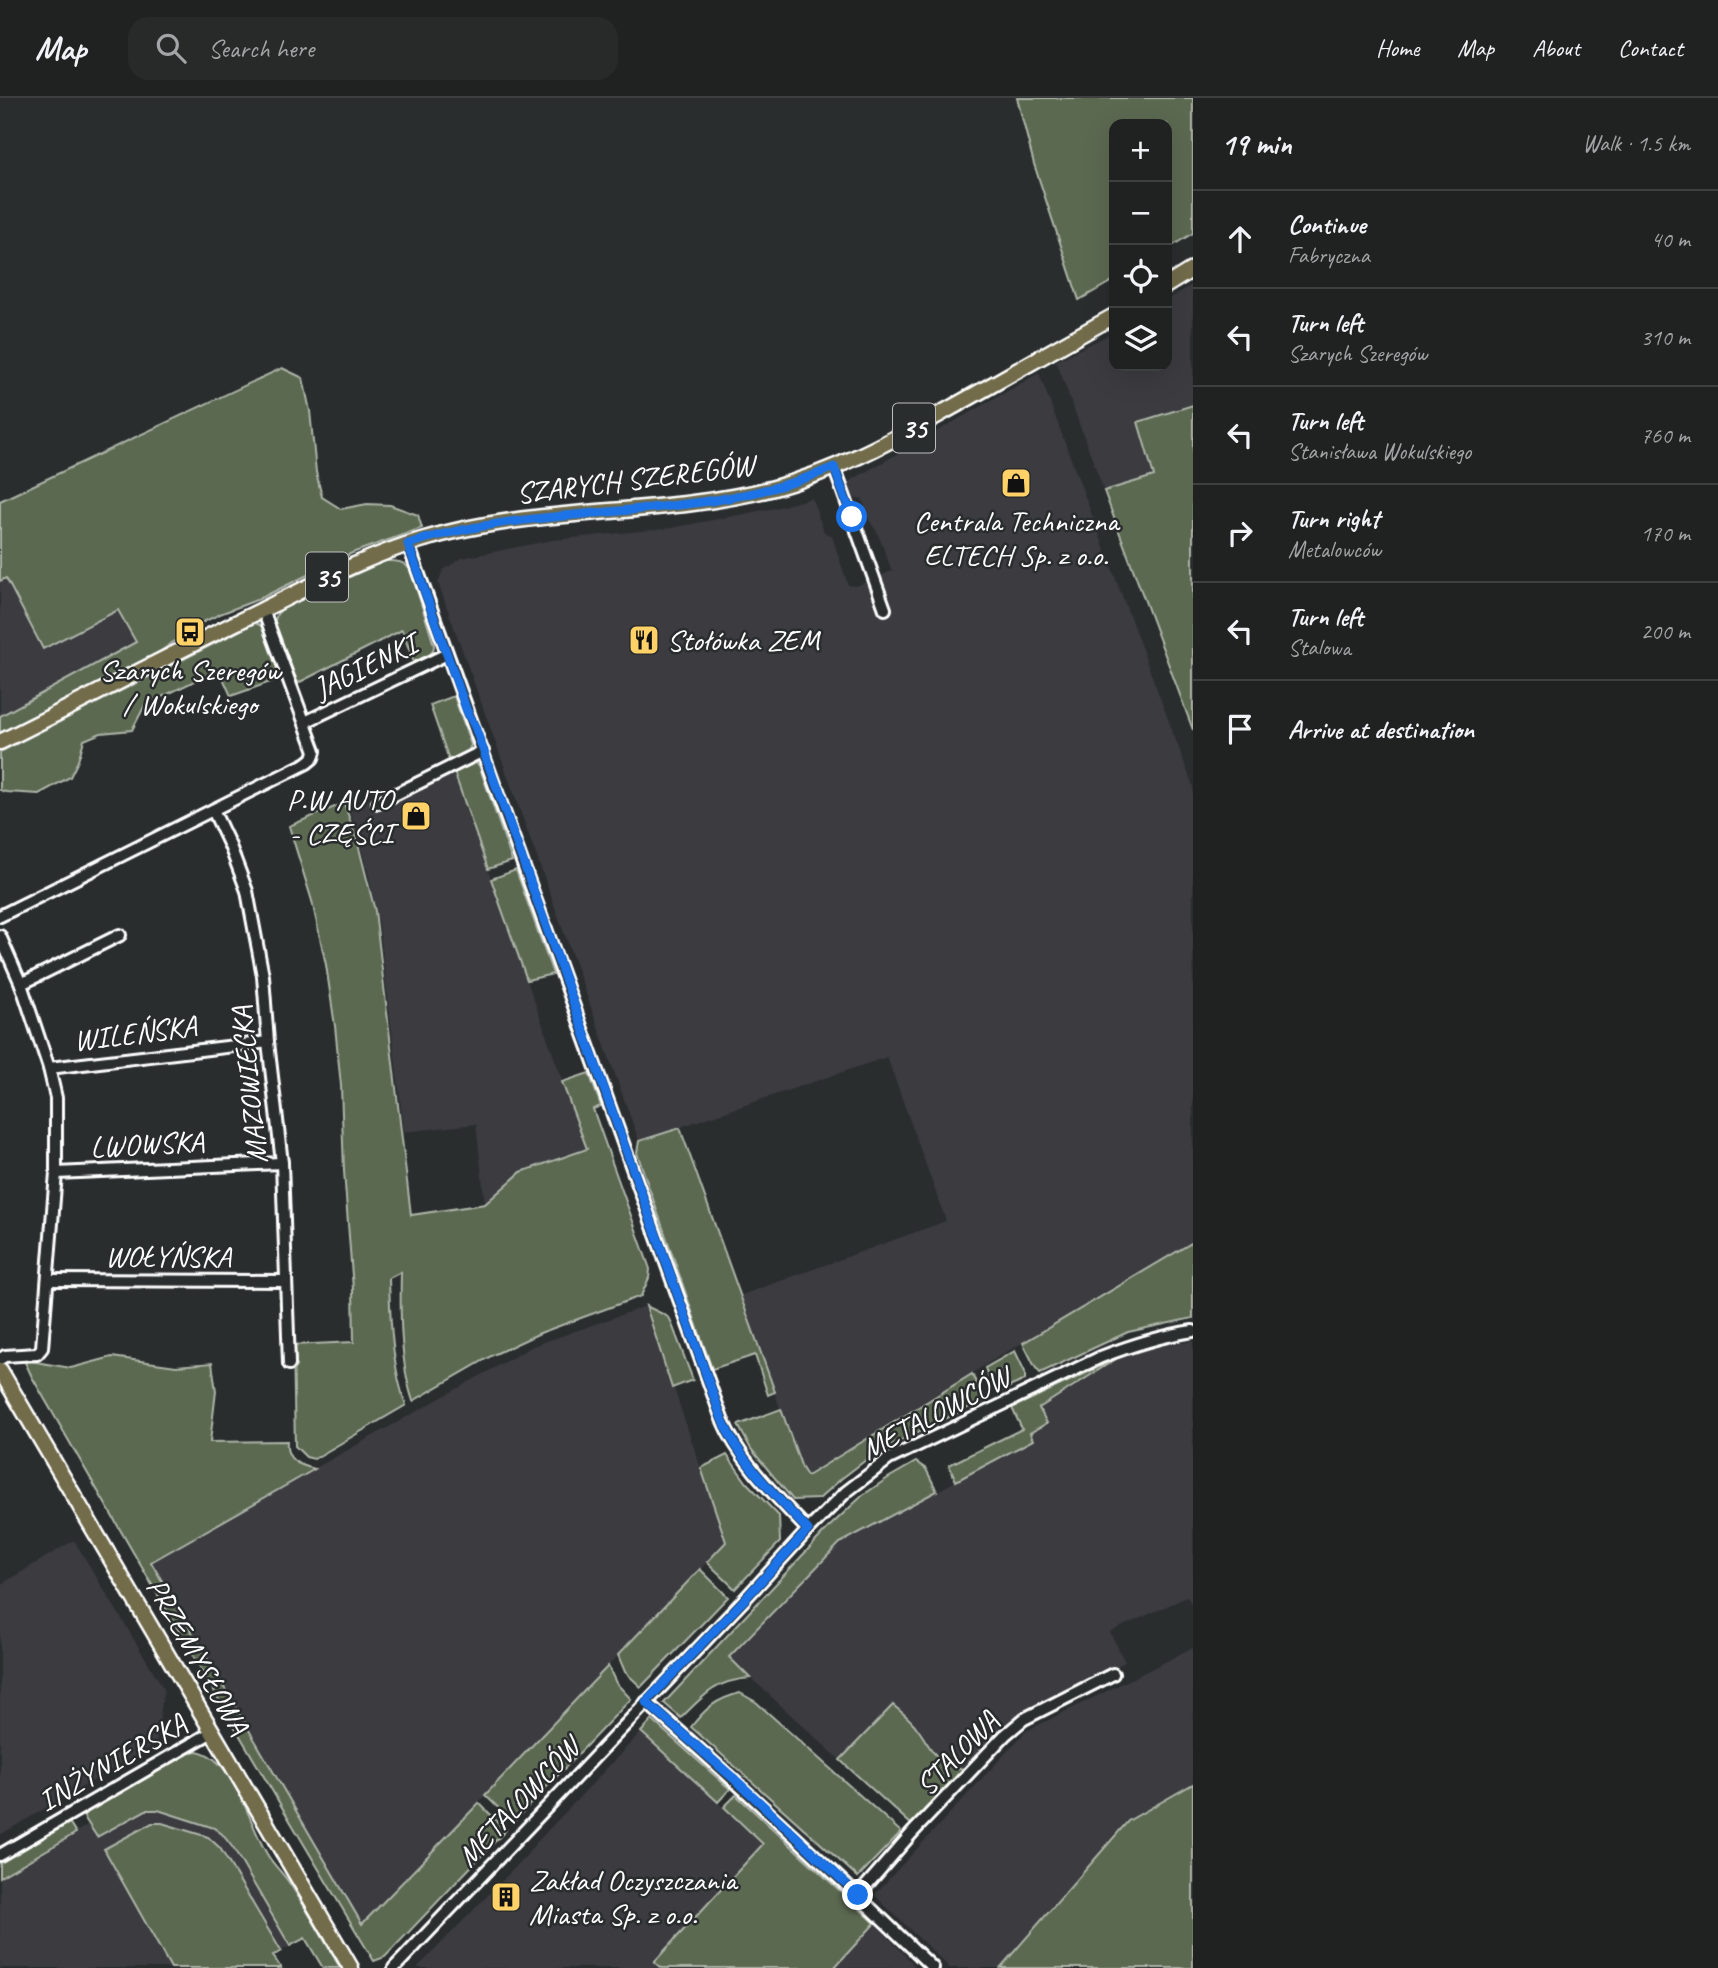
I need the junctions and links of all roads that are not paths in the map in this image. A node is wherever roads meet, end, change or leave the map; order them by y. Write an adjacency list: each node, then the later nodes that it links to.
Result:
1 (1193, 269): 2 (main road)
2 (1172, 282)
3 (1109, 319): 4 (main road, SZARYCH SZEREGÓW / 35)
4 (834, 467): 5 (main road, SZARYCH SZEREGÓW / 35); 6 (street)
5 (408, 544): 7 (main road, SZARYCH SZEREGÓW / 35); 8 (street)
6 (885, 609)
7 (263, 610): 9 (street); 10 (main road, SZARYCH SZEREGÓW / 35)
8 (447, 654): 9 (street, JAGIENKI); 11 (street)
9 (305, 722): 13 (street)
10 (0, 742)
11 (483, 751): 12 (street); 28 (street)
12 (379, 803)
13 (213, 810): 14 (street); 18 (street, MAZOWIECKA)
14 (0, 916)
15 (120, 935): 17 (street)
16 (0, 936): 17 (street)
17 (21, 984): 19 (street)
18 (268, 1042): 19 (street, WILEŃSKA); 20 (street, MAZOWIECKA)
19 (49, 1068): 21 (street)
20 (282, 1163): 21 (street, LWOWSKA); 23 (street, MAZOWIECKA)
21 (56, 1173): 22 (street)
22 (49, 1280): 23 (street, WOŁYŃSKA); 25 (street)
23 (286, 1281): 26 (street, MAZOWIECKA)
24 (1193, 1331): 28 (street, METALOWCÓW)
25 (0, 1359)
26 (289, 1364)
27 (0, 1370): 31 (main road, PRZEMYSŁOWA)
28 (808, 1530): 30 (street, METALOWCÓW)
29 (1113, 1674): 33 (street, STALOWA)
30 (646, 1702): 33 (street); 35 (street, METALOWCÓW)
31 (212, 1732): 32 (street, INŻYNIERSKA); 34 (main road, PRZEMYSŁOWA)
32 (0, 1855)
33 (858, 1895): 36 (street)
34 (351, 1968)
35 (394, 1968)
36 (933, 1968)

